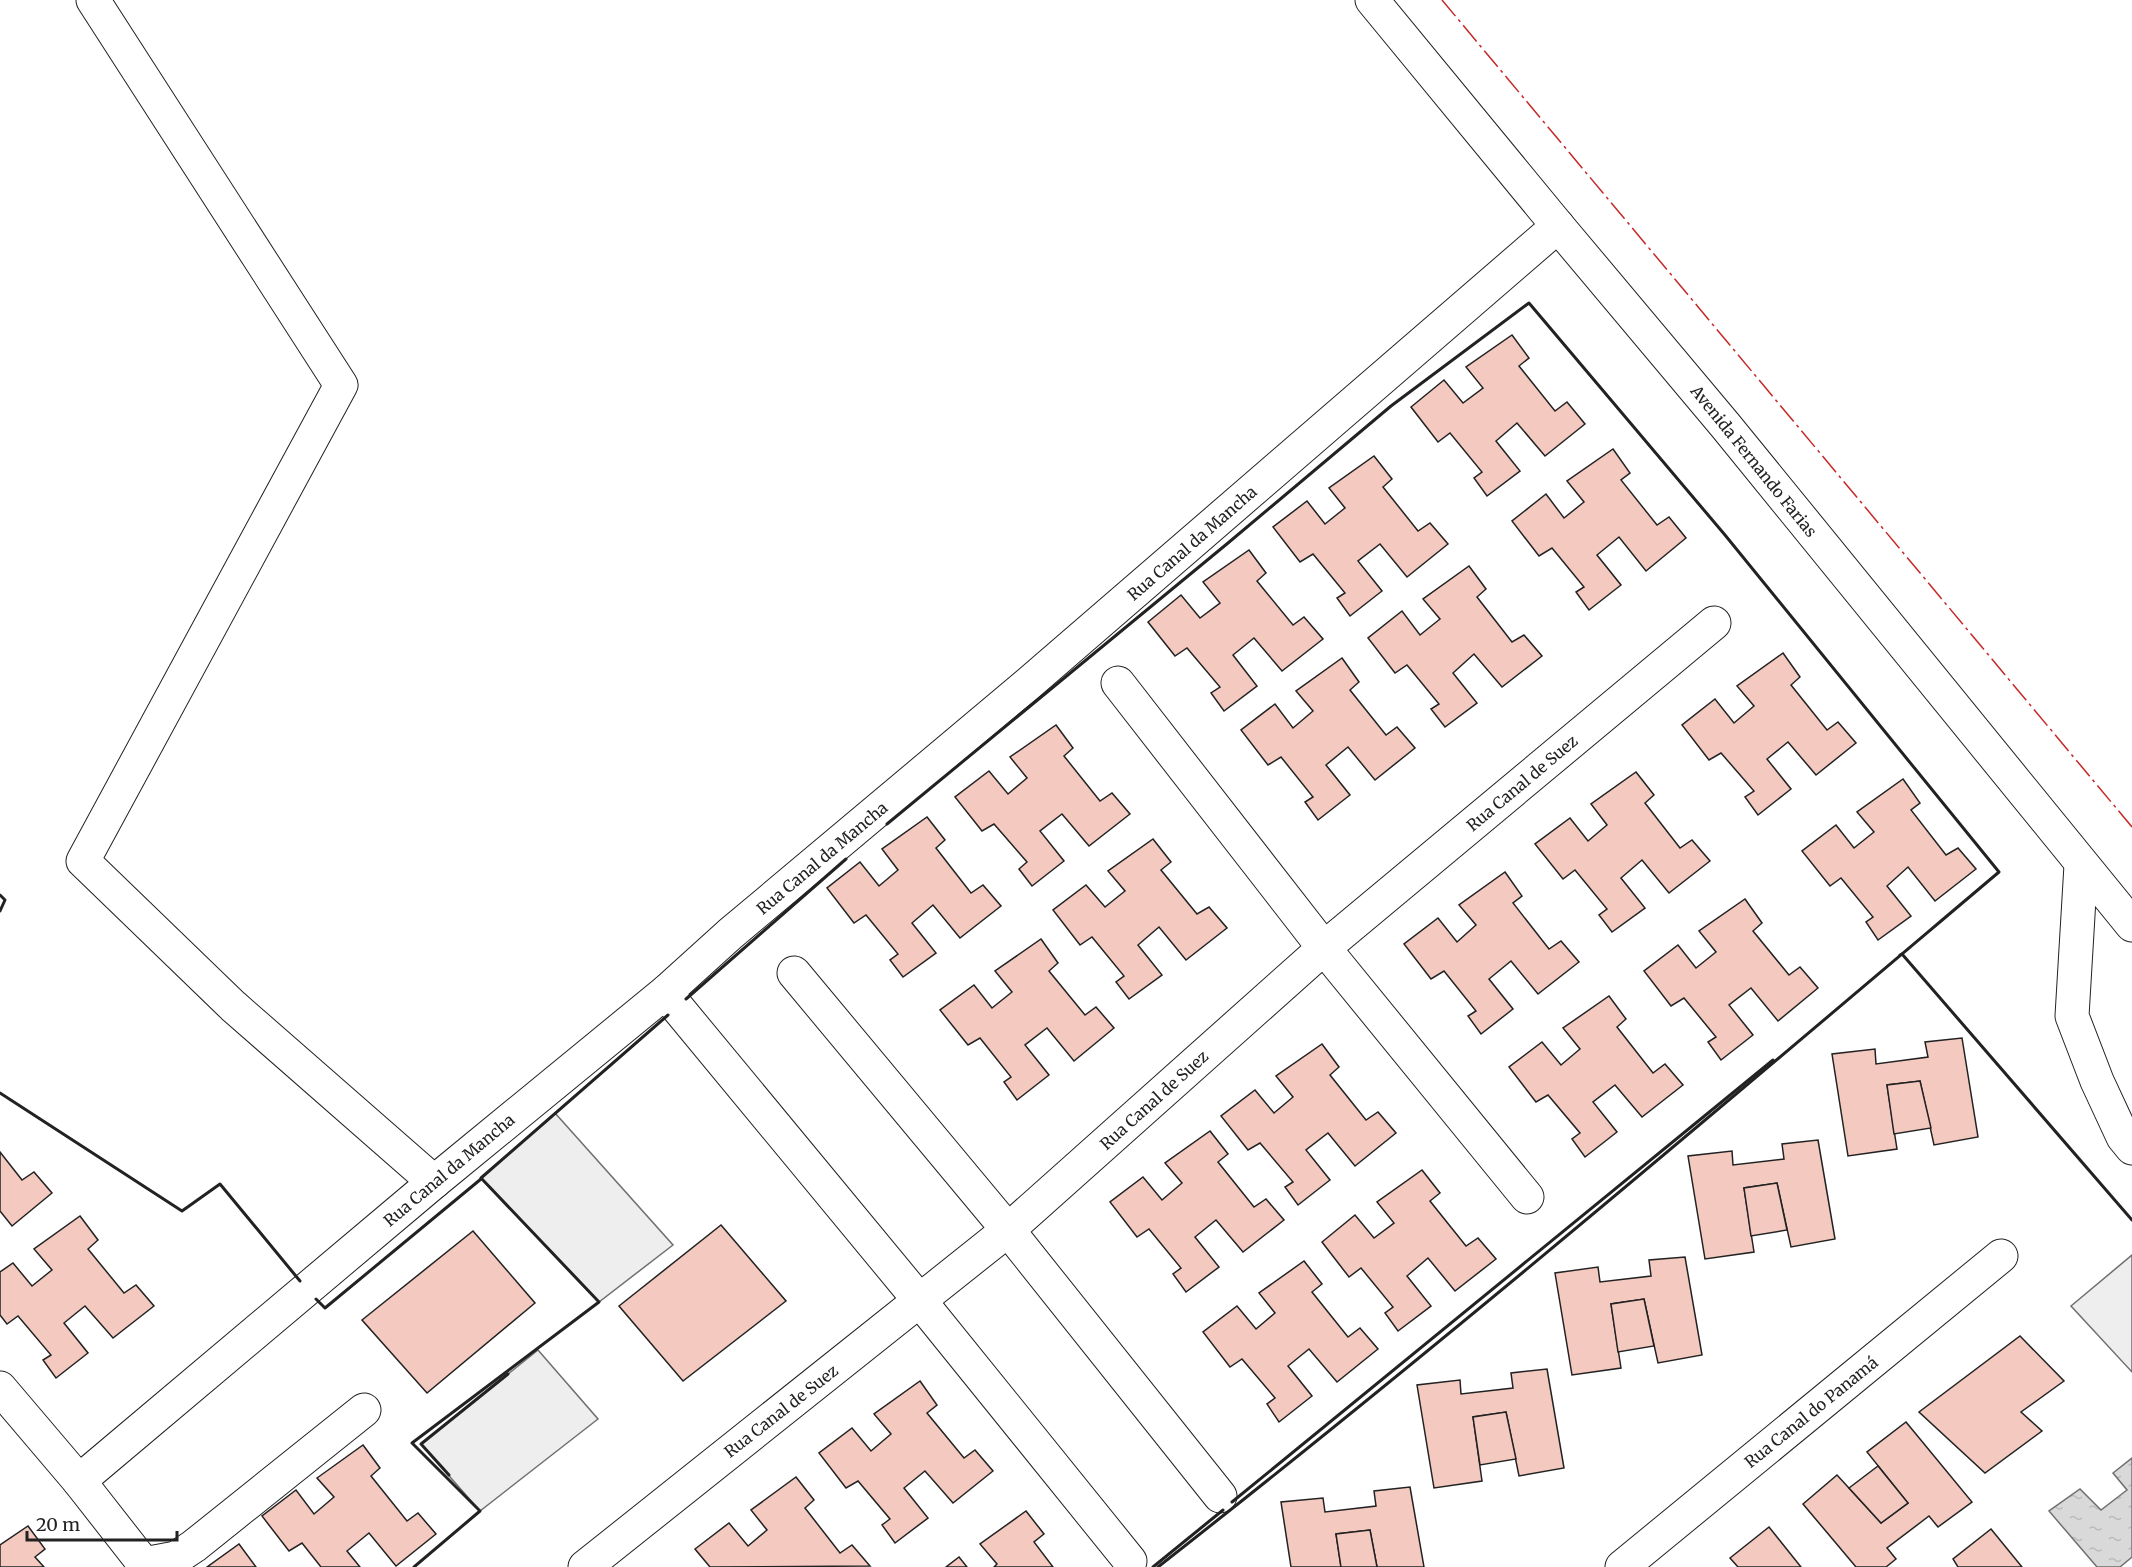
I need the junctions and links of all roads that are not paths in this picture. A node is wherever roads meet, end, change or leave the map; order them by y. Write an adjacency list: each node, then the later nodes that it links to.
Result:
1 (93, 0): 12 (street)
2 (1372, 0): 3 (street, Avenida Fernando Farias)
3 (1558, 226): 6 (street, Avenida Fernando Farias); 10 (street, Rua Canal da Mancha)
4 (1714, 623): 8 (street, Rua Canal de Suez)
5 (1118, 683): 8 (street)
6 (2081, 865): 7 (street, Avenida Fernando Farias); 11 (street)
7 (2132, 925)
8 (1324, 948): 13 (street); 14 (street, Rua Canal de Suez)
9 (794, 973): 14 (street)
10 (667, 991): 12 (street, Rua Canal da Mancha); 16 (street)
11 (2132, 1148)
12 (434, 1182): 19 (street, Rua Canal da Mancha)
13 (1527, 1197)
14 (1008, 1230): 16 (street, Rua Canal de Suez); 20 (street)
15 (2001, 1256): 23 (street, Rua Canal do Panamá)
16 (920, 1301): 21 (street); 22 (street, Rua Canal de Suez)
17 (0, 1388): 19 (street)
18 (364, 1410): 19 (street)
19 (79, 1481)
20 (1220, 1496)
21 (1130, 1561)
22 (585, 1567)
23 (1622, 1567)

